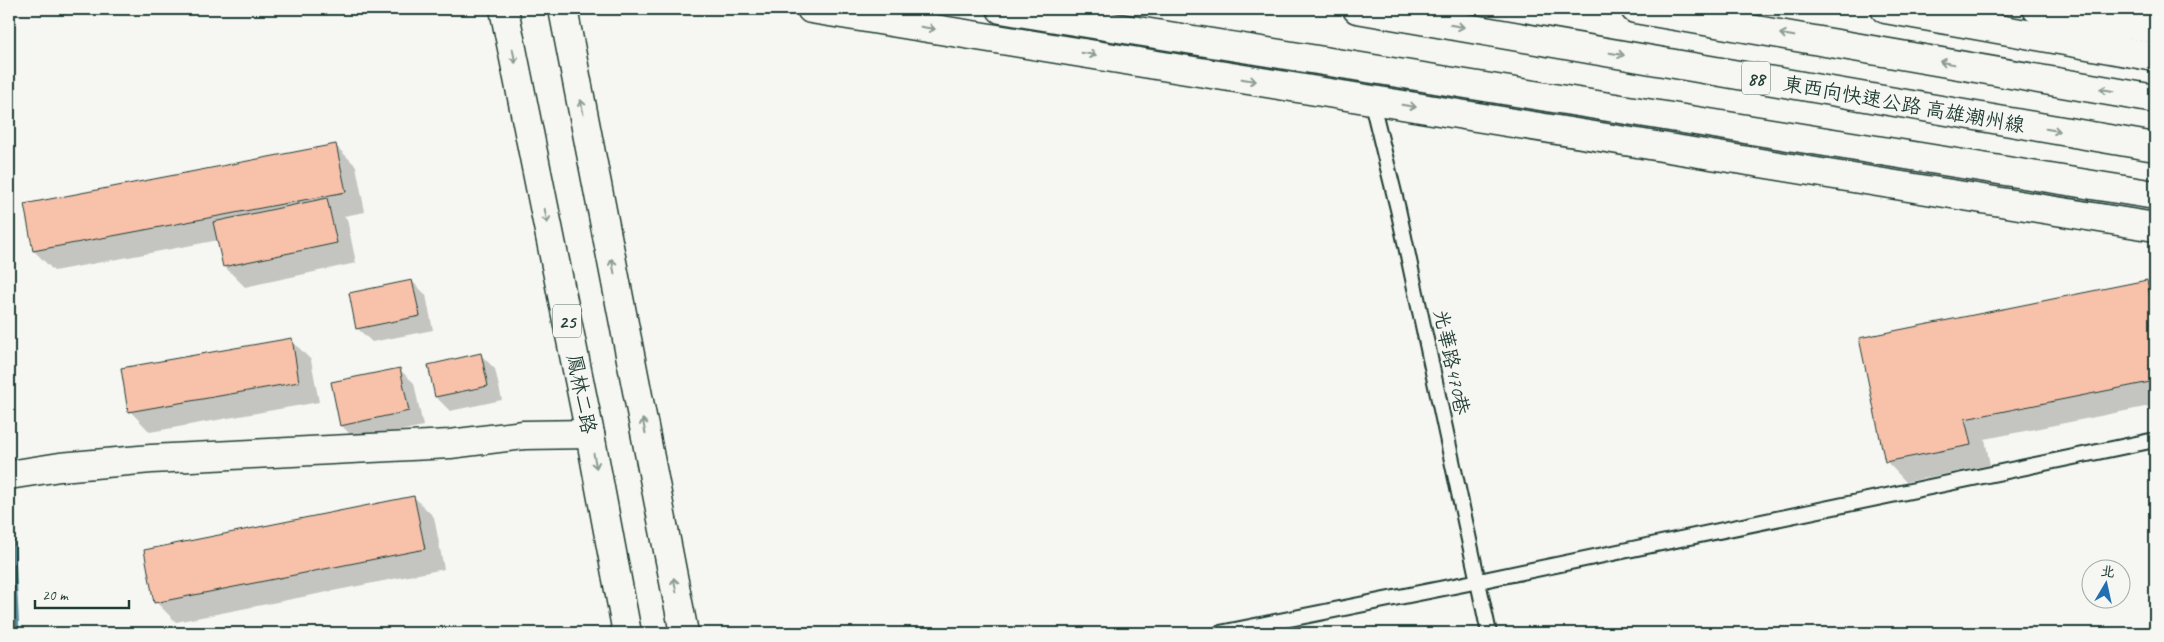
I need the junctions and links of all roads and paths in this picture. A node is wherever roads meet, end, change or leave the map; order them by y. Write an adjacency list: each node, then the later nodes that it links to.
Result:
1 (504, 9): 16 (main road, 鳳林二路 / 25, one-way to 16)
2 (563, 9): 21 (main road, one-way to 2)
3 (811, 9): 11 (main road, one-way to 11)
4 (1002, 9): 14 (main road)
5 (1358, 9): 13 (main road, 東西向快速公路 高雄潮州線 / 88, one-way to 13)
6 (1635, 9): 12 (main road, 88, one-way to 6)
7 (1885, 9): 10 (main road)
8 (2037, 9): 9 (main road)
9 (2155, 29)
10 (2155, 57)
11 (1371, 99): 15 (main road, one-way to 15); 19 (lane, 光華路470巷)
12 (2155, 99)
13 (2155, 147)
14 (2155, 195)
15 (2155, 227)
16 (590, 434): 18 (main road); 20 (main road, 鳳林二路 / 25, one-way to 20)
17 (2155, 440): 19 (lane)
18 (9, 475)
19 (1479, 581): 22 (lane); 23 (lane, 光華路470巷)
20 (627, 633)
21 (684, 633)
22 (1220, 633)
23 (1489, 633)

